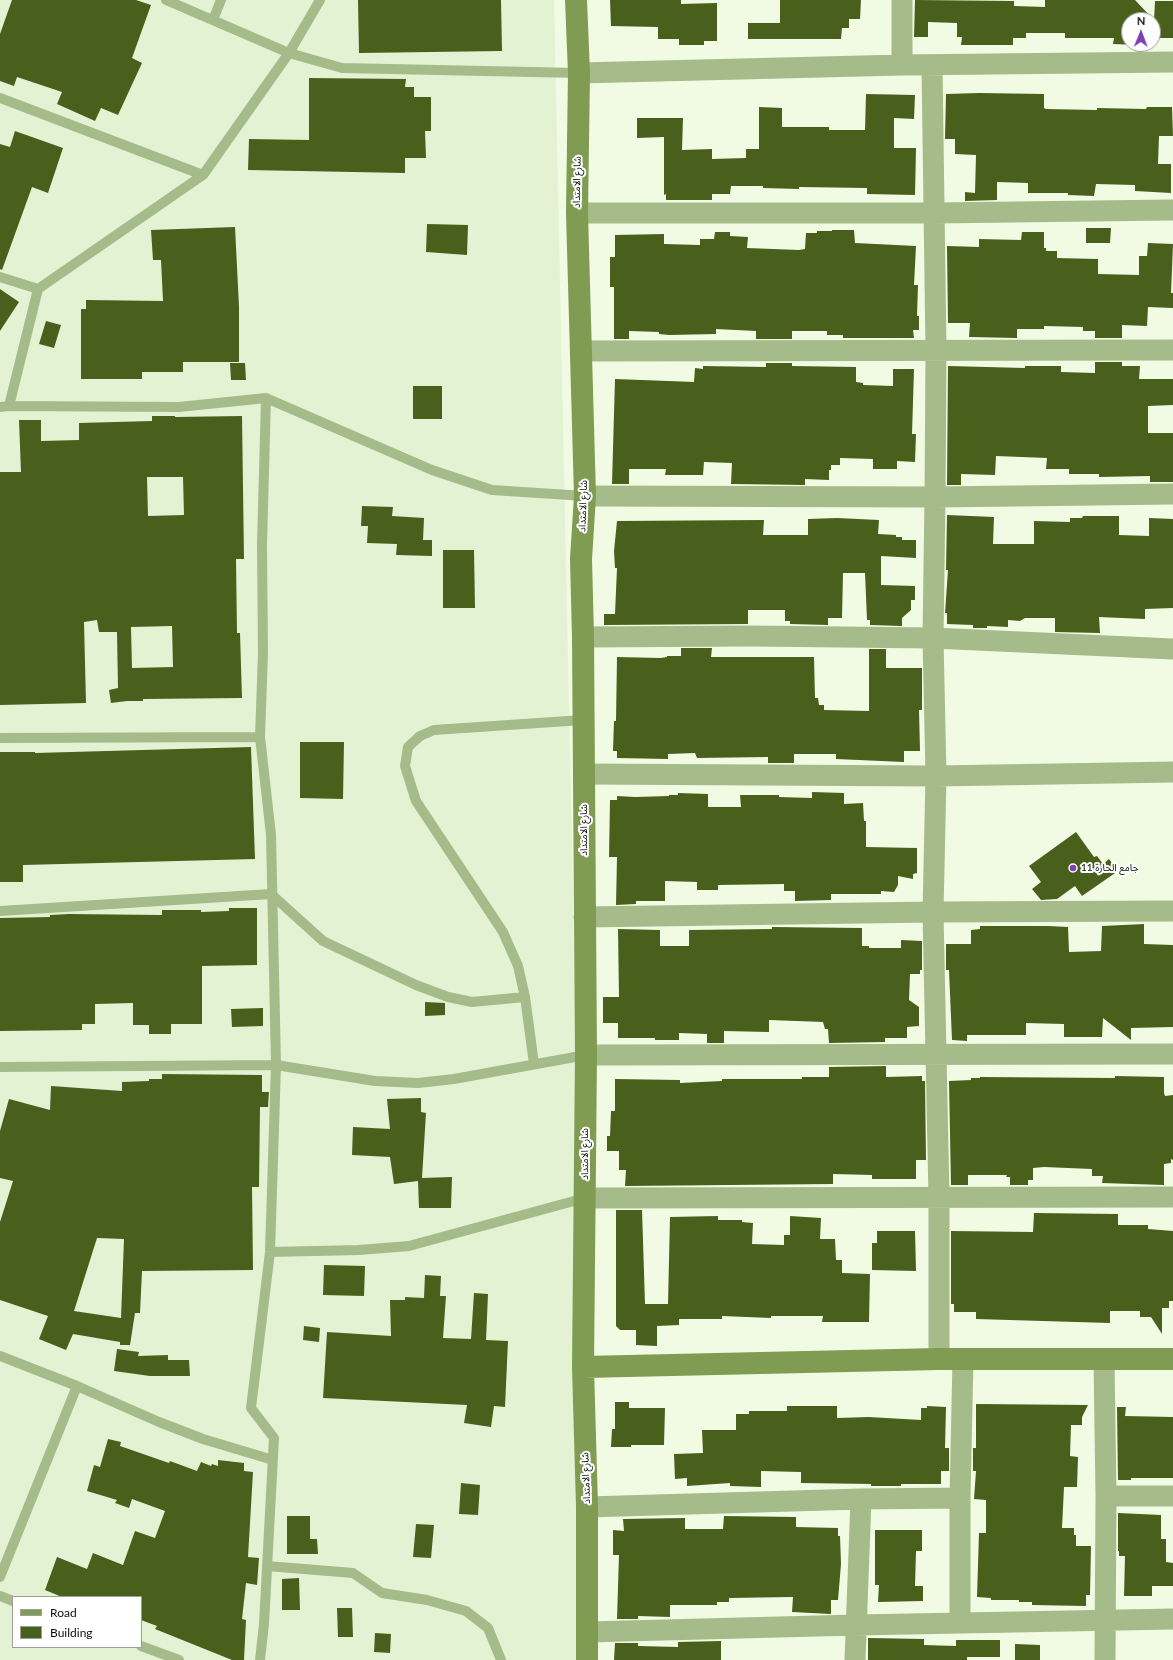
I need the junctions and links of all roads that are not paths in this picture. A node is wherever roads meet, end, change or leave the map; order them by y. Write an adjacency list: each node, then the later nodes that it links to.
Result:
1 (166, 0): 6 (lane)
2 (222, 0): 6 (lane)
3 (320, 0): 7 (lane)
4 (576, 0): 11 (street, شارع الامتداد)
5 (902, 0): 9 (street)
6 (213, 20): 7 (lane)
7 (289, 54): 11 (lane); 13 (lane)
8 (1173, 62): 10 (street)
9 (902, 65): 10 (street); 11 (street)
10 (932, 65): 16 (street)
11 (579, 73): 15 (street, شارع الامتداد)
12 (0, 98): 13 (lane)
13 (203, 175): 18 (lane)
14 (1173, 210): 16 (street)
15 (576, 213): 16 (street); 21 (street, شارع الامتداد)
16 (934, 213): 20 (street)
17 (0, 277): 18 (lane)
18 (38, 289): 23 (lane)
19 (1173, 350): 20 (street)
20 (936, 351): 21 (street); 26 (street)
21 (581, 352): 25 (street, شارع الامتداد)
22 (266, 398): 23 (lane); 25 (lane); 32 (lane)
23 (4, 407)
24 (1173, 494): 26 (street)
25 (585, 496): 26 (street); 27 (street, شارع الامتداد)
26 (935, 497): 28 (street)
27 (583, 637): 28 (street); 30 (street, شارع الامتداد)
28 (933, 638): 29 (street); 35 (street)
29 (1173, 649)
30 (584, 720): 34 (street, شارع الامتداد); 41 (lane)
31 (0, 738): 32 (lane)
32 (260, 738): 36 (lane)
33 (1173, 772): 35 (street)
34 (584, 774): 35 (street); 40 (street, شارع الامتداد)
35 (936, 776): 39 (street)
36 (272, 894): 37 (lane); 41 (lane); 46 (lane)
37 (0, 911)
38 (1173, 911): 39 (street)
39 (932, 912): 40 (street); 44 (street)
40 (584, 917): 43 (street, شارع الامتداد)
41 (525, 997): 45 (lane)
42 (1173, 1054): 44 (street)
43 (586, 1055): 44 (street); 45 (lane); 49 (street, شارع الامتداد)
44 (937, 1055): 50 (street)
45 (534, 1064): 46 (lane)
46 (276, 1066): 47 (lane); 51 (lane)
47 (0, 1067)
48 (1173, 1197): 50 (street)
49 (585, 1198): 50 (street); 51 (lane); 57 (street, شارع الامتداد)
50 (939, 1198): 53 (street)
51 (270, 1252): 59 (lane)
52 (0, 1356): 58 (lane)
53 (939, 1359): 54 (street); 57 (street)
54 (963, 1359): 55 (street); 62 (street)
55 (1104, 1359): 56 (street); 60 (street)
56 (1173, 1359)
57 (583, 1367): 64 (street, شارع الامتداد)
58 (77, 1386): 59 (lane); 66 (lane)
59 (273, 1460): 65 (lane)
60 (1106, 1496): 61 (street); 70 (street)
61 (1173, 1496)
62 (960, 1498): 63 (street); 71 (street)
63 (861, 1499): 64 (street); 72 (street)
64 (587, 1507): 73 (street, شارع الامتداد)
65 (267, 1566): 76 (lane); 77 (lane)
66 (0, 1577)
67 (0, 1596): 68 (lane)
68 (12, 1601)
69 (1173, 1619): 70 (street)
70 (1106, 1620): 71 (street); 80 (street)
71 (960, 1622): 72 (street)
72 (856, 1624): 73 (street); 79 (street)
73 (587, 1632): 78 (street, شارع الامتداد)
74 (142, 1646): 75 (lane)
75 (179, 1660)
76 (260, 1660)
77 (500, 1660)
78 (587, 1660)
79 (855, 1660)
80 (1105, 1660)

